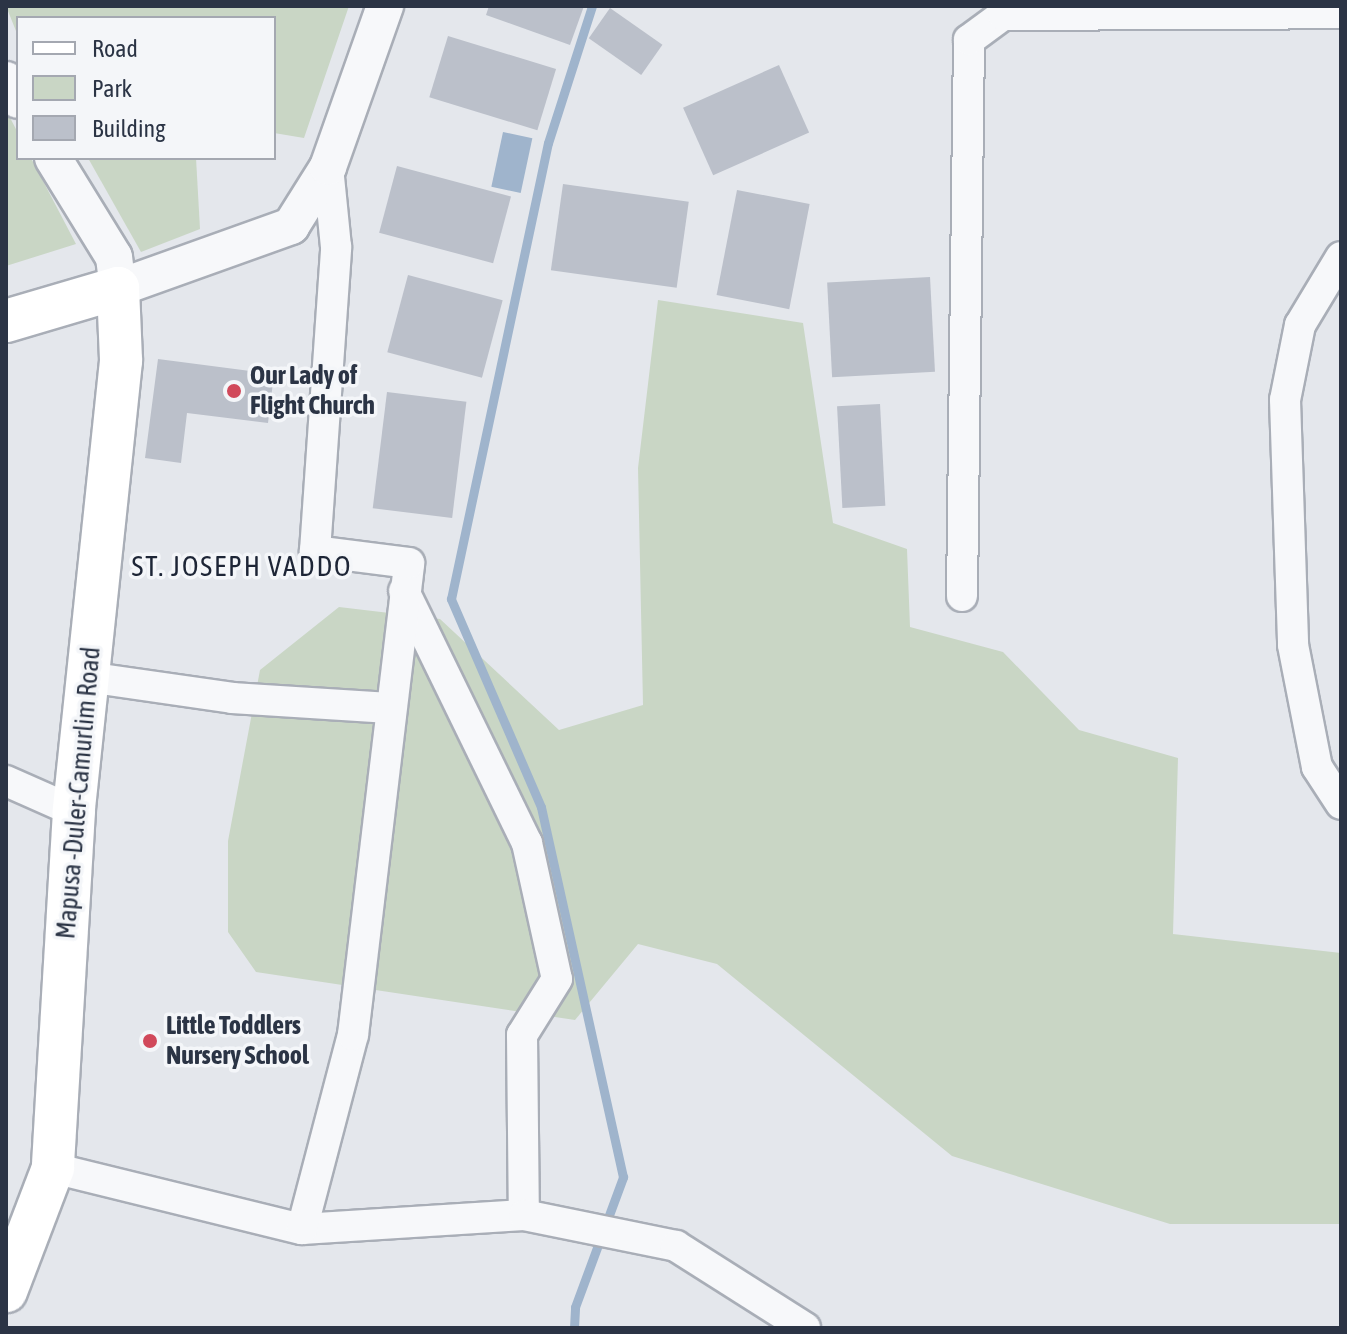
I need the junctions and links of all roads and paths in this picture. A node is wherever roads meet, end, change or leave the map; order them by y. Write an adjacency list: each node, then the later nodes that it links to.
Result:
1 (385, 6): 4 (street)
2 (1341, 13): 9 (street)
3 (54, 160): 6 (street)
4 (328, 167): 6 (street); 8 (street)
5 (1341, 257): 13 (street)
6 (118, 288): 7 (main road); 10 (main road, Mapusa -Duler-Camurlim Road)
7 (6, 321)
8 (404, 590): 11 (street); 16 (street)
9 (962, 596)
10 (87, 677): 11 (street); 14 (main road, Mapusa -Duler-Camurlim Road)
11 (390, 708): 17 (street)
12 (6, 781): 14 (street)
13 (1341, 804)
14 (74, 811): 15 (main road, Mapusa -Duler-Camurlim Road)
15 (53, 1168): 17 (street); 18 (main road, Mapusa -Duler-Camurlim Road)
16 (524, 1215): 17 (street); 19 (street)
17 (302, 1229)
18 (6, 1291)
19 (805, 1328)

